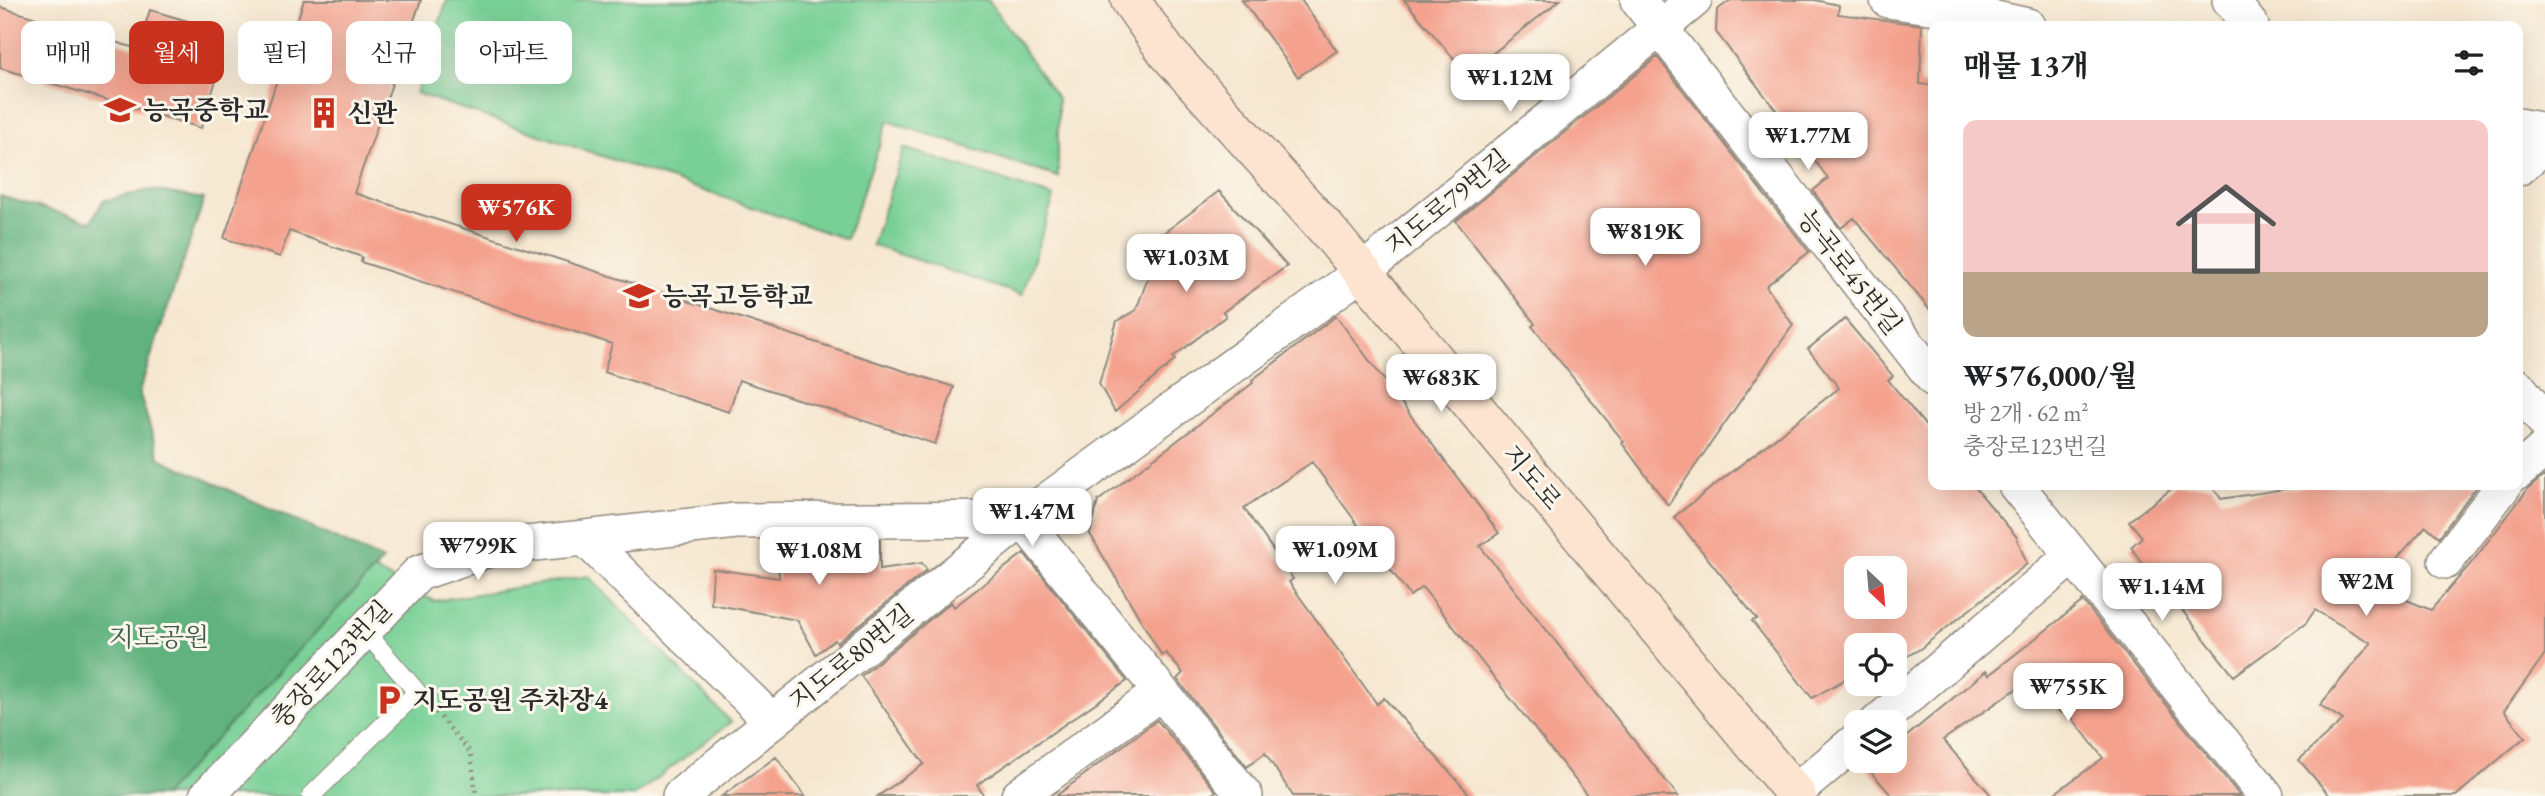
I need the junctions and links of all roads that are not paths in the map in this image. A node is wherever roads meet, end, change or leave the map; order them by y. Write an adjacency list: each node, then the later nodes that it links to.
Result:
1 (1130, 0): 13 (main road, 지도로)
2 (1638, 0): 6 (street, 능곡로45번길)
3 (1694, 0): 6 (street, 지도로79번길)
4 (1888, 0): 7 (street)
5 (2230, 0): 8 (street)
6 (1655, 14): 13 (street, 지도로79번길); 14 (street, 능곡로45번길)
7 (2005, 21)
8 (2247, 21)
9 (2523, 127): 10 (street)
10 (2545, 131)
11 (2545, 145): 12 (street)
12 (2523, 164)
13 (1362, 272): 21 (street, 지도로80번길); 30 (main road, 지도로)
14 (1928, 371)
15 (2523, 393): 16 (street)
16 (2545, 422)
17 (2545, 448): 18 (street)
18 (2523, 468)
19 (2020, 490): 23 (street)
20 (2500, 490): 24 (street)
21 (1022, 519): 22 (street); 26 (street); 28 (street, 지도로80번길)
22 (585, 538): 25 (street, 충장로123번길); 28 (street)
23 (2072, 556): 27 (street); 36 (street)
24 (2446, 561)
25 (364, 630): 31 (street, 충장로123번길); 32 (lane)
26 (1161, 692): 34 (street); 35 (street)
27 (1892, 710)
28 (772, 721): 33 (street, 지도로80번길)
29 (1844, 751): 30 (street)
30 (1794, 795)
31 (207, 796)
32 (311, 796)
33 (680, 796)
34 (1019, 796)
35 (1245, 796)
36 (2266, 796)

